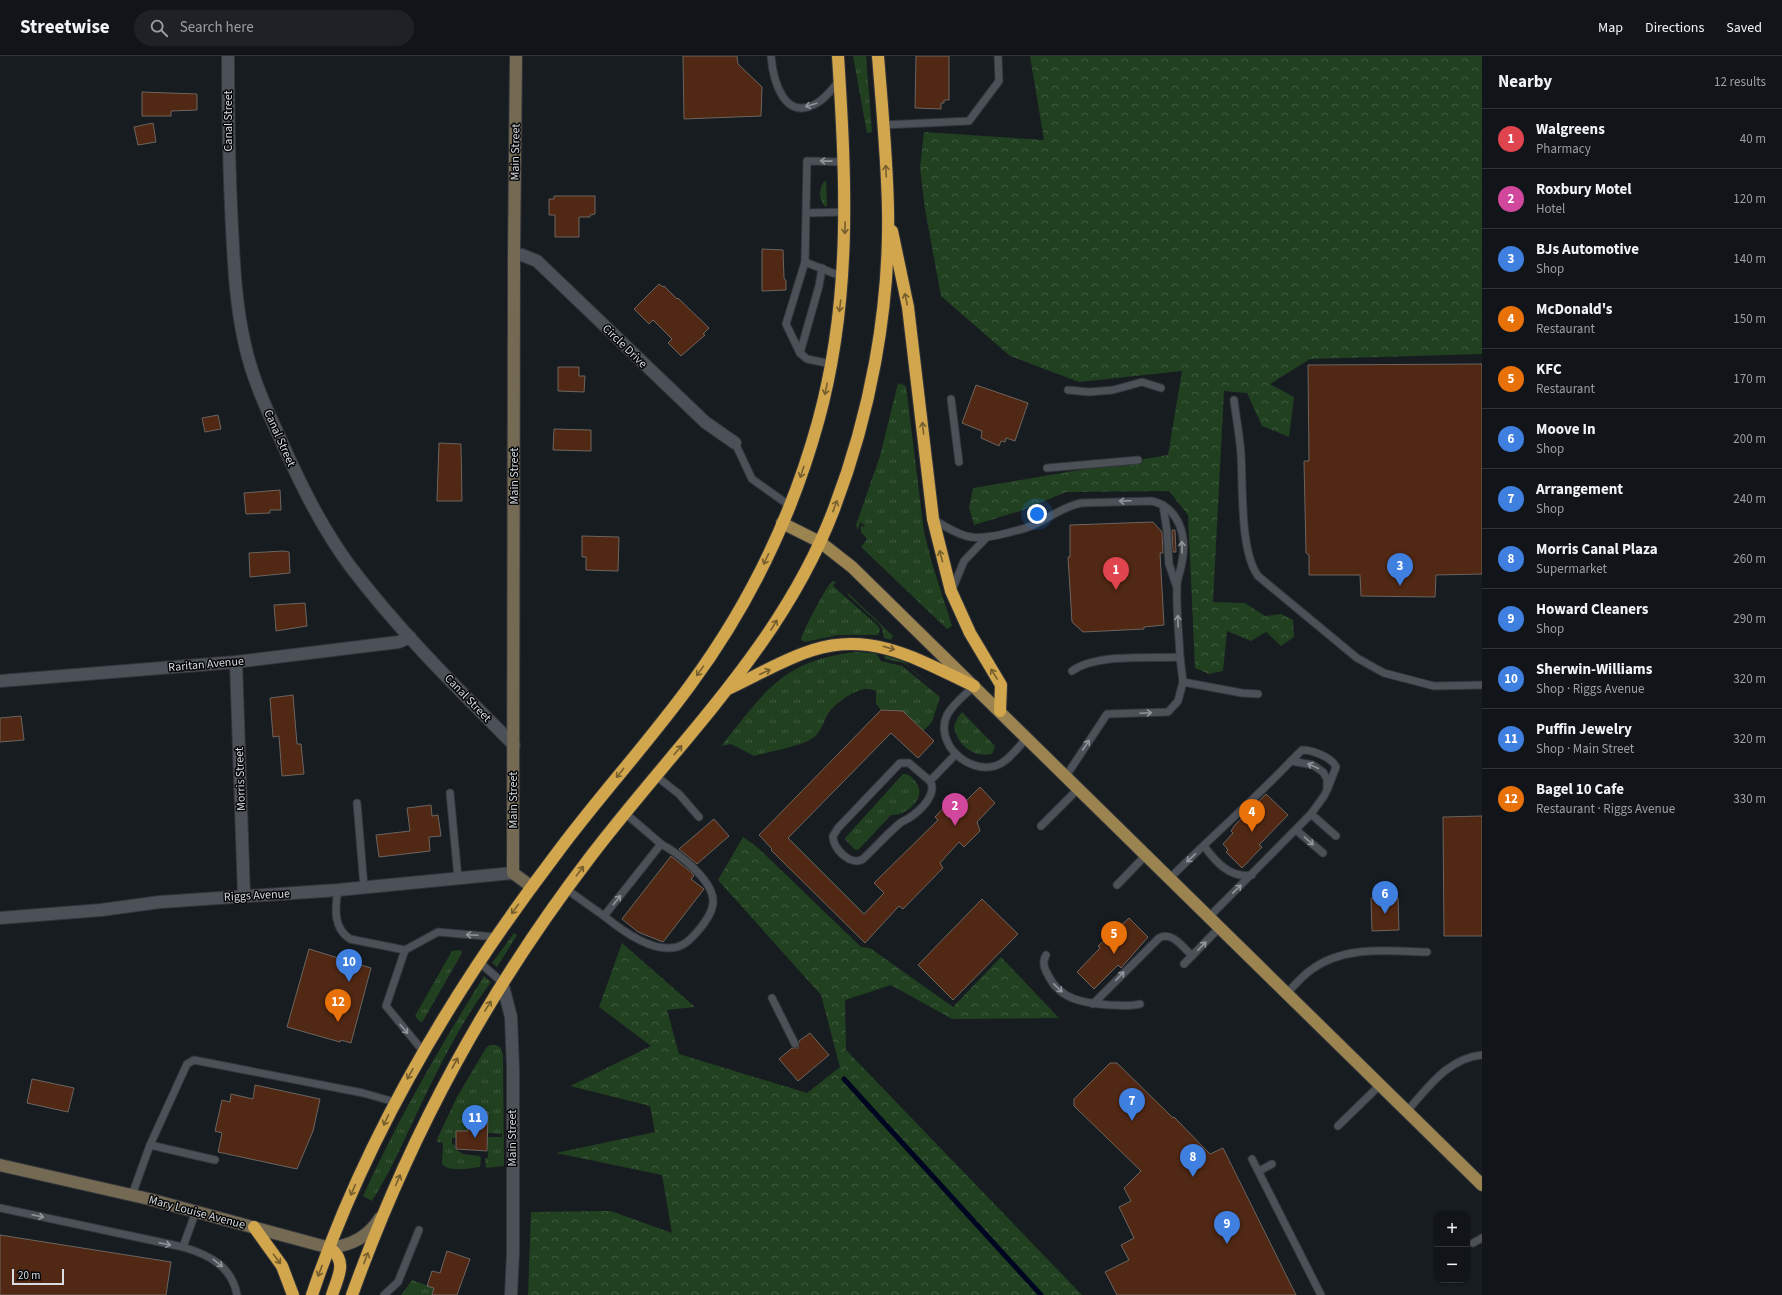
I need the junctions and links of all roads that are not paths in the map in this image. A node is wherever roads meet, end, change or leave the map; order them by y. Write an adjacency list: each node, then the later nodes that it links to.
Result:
1 (228, 56): 35 (street, Canal Street)
2 (516, 56): 13 (street, Main Street)
3 (838, 56): 7 (highway)
4 (878, 56): 8 (highway)
5 (998, 56): 8 (lane)
6 (771, 59): 7 (lane, one-way to 6)
7 (840, 80): 9 (highway)
8 (883, 125): 10 (highway, one-way to 8)
9 (844, 162): 11 (highway); 12 (lane, one-way to 12)
10 (888, 210): 29 (highway, one-way to 10); 32 (highway, one-way to 10)
11 (845, 212): 12 (lane); 16 (highway, one-way to 16)
12 (807, 213): 14 (lane)
13 (514, 254): 23 (street, Circle Drive); 47 (street, Main Street)
14 (805, 262): 15 (lane); 17 (lane)
15 (822, 268): 16 (lane); 17 (lane)
16 (843, 277): 18 (highway, one-way to 18)
17 (800, 353): 18 (lane)
18 (831, 364): 28 (highway, one-way to 28)
19 (1160, 388): 20 (lane)
20 (1068, 390)
21 (951, 399): 25 (lane)
22 (1234, 400): 41 (lane)
23 (735, 443): 28 (lane)
24 (1138, 460): 26 (lane)
25 (959, 462)
26 (1047, 468)
27 (1163, 505): 31 (lane, one-way to 31); 33 (lane); 33 (lane, one-way to 27)
28 (790, 506): 30 (highway)
29 (933, 519): 31 (lane); 34 (highway, one-way to 29)
30 (782, 524): 32 (main road); 73 (highway, one-way to 73)
31 (986, 538): 34 (lane)
32 (820, 542): 42 (main road); 43 (highway, one-way to 32)
33 (1176, 585): 36 (lane, one-way to 33)
34 (952, 590): 45 (highway, one-way to 34)
35 (410, 637): 37 (street, Raritan Avenue); 47 (street, Canal Street)
36 (1180, 657): 38 (lane); 40 (lane)
37 (236, 662): 39 (street, Raritan Avenue); 76 (street, Morris Street)
38 (1072, 671)
39 (0, 681)
40 (1183, 682): 44 (lane); 51 (lane, one-way to 40)
41 (1482, 685)
42 (974, 686): 43 (highway, one-way to 42); 45 (main road); 48 (lane)
43 (729, 688): 50 (highway, one-way to 43)
44 (1258, 694)
45 (1000, 711): 46 (main road)
46 (1027, 738): 48 (lane); 51 (main road)
47 (514, 745): 67 (street, Main Street)
48 (956, 754): 52 (lane)
49 (1291, 761): 54 (lane, one-way to 49); 54 (lane); 64 (lane)
50 (656, 776): 57 (highway); 59 (lane)
51 (1066, 776): 53 (main road)
52 (930, 781): 52 (lane)
53 (1079, 788): 60 (lane); 66 (main road)
54 (1327, 790): 58 (lane)
55 (450, 793): 69 (lane)
56 (358, 803): 72 (lane)
57 (625, 813): 63 (lane); 74 (highway, one-way to 57)
58 (1311, 814): 61 (lane); 62 (lane)
59 (699, 817)
60 (1041, 826)
61 (1296, 830): 65 (lane, one-way to 65); 68 (lane)
62 (1336, 836)
63 (661, 844): 77 (lane, one-way to 63); 77 (lane)
64 (1204, 846): 68 (lane); 70 (lane, one-way to 70)
65 (1323, 853)
66 (1146, 855): 70 (main road); 71 (lane)
67 (513, 873): 69 (street, Riggs Avenue); 73 (street)
68 (1252, 875): 78 (lane, one-way to 68)
69 (458, 878): 72 (street, Riggs Avenue)
70 (1170, 878): 78 (main road)
71 (1116, 884)
72 (364, 887): 75 (street, Riggs Avenue)
73 (532, 887): 81 (highway, one-way to 81)
74 (566, 889): 77 (lane); 88 (highway)
75 (338, 890): 76 (street, Riggs Avenue); 82 (lane)
76 (244, 895): 79 (street, Riggs Avenue)
77 (604, 916)
78 (1209, 917): 80 (main road)
79 (0, 918)
80 (1220, 927): 85 (lane, one-way to 80); 89 (main road)
81 (496, 937): 82 (lane, one-way to 82); 86 (highway)
82 (405, 950): 94 (lane, one-way to 94)
83 (1427, 952): 89 (lane)
84 (1046, 954): 91 (lane, one-way to 91)
85 (1192, 956): 87 (lane); 91 (lane, one-way to 85)
86 (479, 962): 88 (lane); 94 (highway)
87 (1184, 964)
88 (502, 982): 110 (highway, one-way to 88); 123 (street, Main Street)
89 (1287, 993): 96 (main road)
90 (772, 998): 93 (lane)
91 (1093, 1004): 92 (lane)
92 (1140, 1004)
93 (795, 1044)
94 (423, 1051): 97 (highway, one-way to 97)
95 (1482, 1055): 98 (lane)
96 (1380, 1084): 98 (main road); 99 (lane)
97 (395, 1102): 100 (lane); 116 (highway, one-way to 116)
98 (1407, 1111): 106 (main road)
99 (1338, 1126)
100 (150, 1145): 102 (lane); 107 (lane)
101 (1252, 1159): 105 (lane)
102 (215, 1160)
103 (1272, 1164): 105 (lane)
104 (0, 1165): 107 (street, Mary Louise Avenue)
105 (1259, 1171): 124 (lane)
106 (1482, 1185)
107 (132, 1195): 109 (street, Mary Louise Avenue)
108 (0, 1208): 115 (lane, one-way to 115)
109 (196, 1211): 111 (street, Mary Louise Avenue); 115 (lane)
110 (382, 1216): 116 (street, Mary Louise Avenue); 121 (highway, one-way to 110)
111 (254, 1227): 116 (street, Mary Louise Avenue); 118 (highway, one-way to 118)
112 (418, 1230): 122 (lane)
113 (1482, 1238): 114 (lane)
114 (1473, 1243)
115 (183, 1247): 117 (lane, one-way to 117)
116 (330, 1248): 119 (highway, one-way to 119); 120 (highway)
117 (237, 1295)
118 (293, 1295)
119 (312, 1295)
120 (332, 1295)
121 (352, 1295)
122 (384, 1295)
123 (511, 1295)
124 (1320, 1295)

